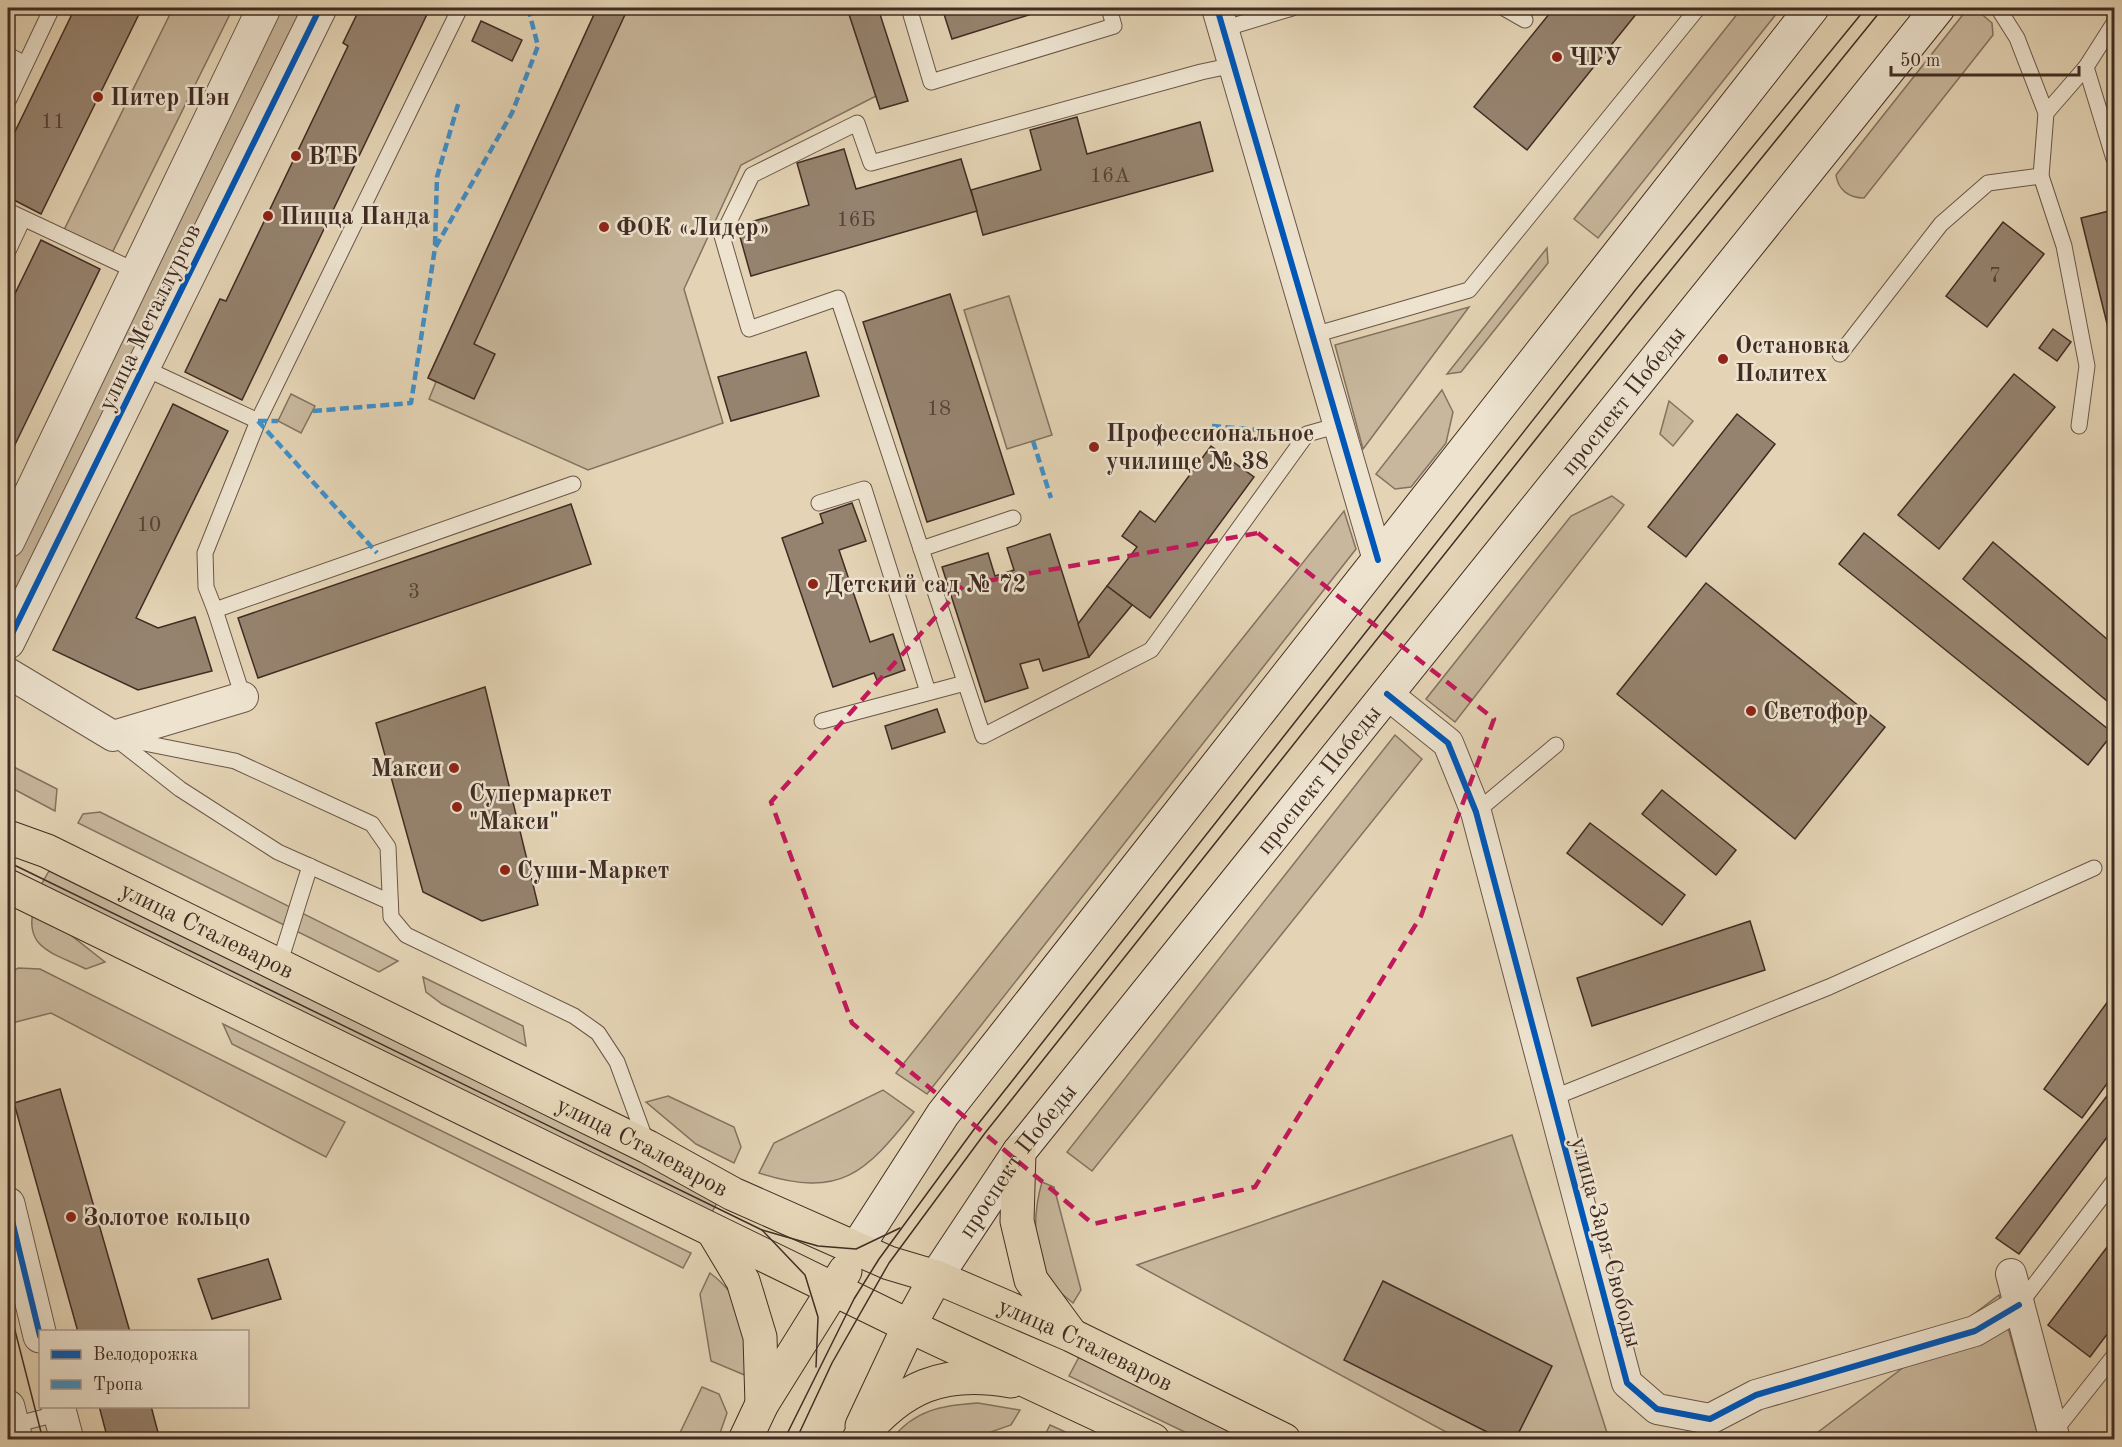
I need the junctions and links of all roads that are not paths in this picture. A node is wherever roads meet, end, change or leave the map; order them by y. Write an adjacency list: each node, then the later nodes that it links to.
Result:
1 (52, 8): 18 (lane)
2 (262, 8): 28 (main road, улица Металлургов)
3 (320, 8): 31 (main road, улица Металлургов)
4 (460, 8): 32 (lane)
5 (909, 8): 6 (lane)
6 (1109, 8)
7 (1292, 8): 13 (lane)
8 (1504, 8): 14 (lane)
9 (1698, 8): 29 (lane)
10 (1812, 8): 40 (main road)
11 (1938, 8): 46 (main road, проспект Победы)
12 (1998, 8): 22 (lane)
13 (1220, 18): 19 (street)
14 (1525, 20)
15 (2115, 23): 16 (lane)
16 (2109, 37): 20 (lane)
17 (8, 54): 18 (lane)
18 (25, 64): 21 (lane)
19 (1234, 65): 29 (street); 39 (lane)
20 (2086, 67): 22 (lane); 23 (lane)
21 (8, 100)
22 (2046, 113): 24 (lane)
23 (2115, 159)
24 (2041, 176): 30 (lane); 34 (lane)
25 (8, 211): 26 (lane)
26 (23, 219): 27 (lane); 28 (lane)
27 (8, 251)
28 (138, 272): 38 (main road, улица Металлургов)
29 (1314, 335): 33 (street)
30 (1840, 354)
31 (144, 368): 32 (lane); 42 (main road, улица Металлургов)
32 (258, 421): 41 (lane)
33 (1339, 425): 40 (street); 44 (lane)
34 (2079, 426)
35 (573, 484): 41 (lane)
36 (819, 503): 45 (lane)
37 (1013, 518): 39 (lane)
38 (8, 541)
39 (921, 549): 44 (lane)
40 (1378, 560): 66 (main road)
41 (215, 610): 47 (lane)
42 (8, 642)
43 (8, 673): 49 (street)
44 (965, 683): 45 (lane)
45 (928, 692): 48 (lane)
46 (1387, 694): 51 (street, улица Заря Свободы); 62 (main road, проспект Победы)
47 (243, 698): 49 (street)
48 (822, 721)
49 (113, 736): 55 (lane); 58 (lane)
50 (1556, 745): 51 (lane)
51 (1476, 812): 60 (street, улица Заря Свободы)
52 (8, 817): 54 (main road)
53 (8, 837): 54 (main road, улица Сталеваров)
54 (47, 851): 59 (main road, улица Сталеваров)
55 (310, 866): 58 (lane); 59 (lane)
56 (2094, 868): 60 (lane)
57 (8, 886): 65 (main road, улица Сталеваров)
58 (390, 902): 61 (lane)
59 (279, 965): 61 (main road, улица Сталеваров)
60 (1550, 1098): 70 (street, улица Заря Свободы)
61 (648, 1147): 66 (main road, улица Сталеваров)
62 (1019, 1152): 68 (main road, проспект Победы); 73 (main road)
63 (2115, 1181): 70 (lane)
64 (8, 1204): 72 (main road)
65 (713, 1232): 69 (main road, улица Сталеваров); 76 (main road)
66 (856, 1249): 68 (main road, улица Сталеваров); 69 (main road)
67 (2011, 1274): 70 (street)
68 (936, 1277): 71 (main road, проспект Победы); 73 (main road, улица Сталеваров)
69 (835, 1290): 71 (main road, улица Сталеваров); 76 (main road)
70 (2019, 1305): 79 (street)
71 (909, 1326): 75 (main road, улица Сталеваров); 81 (main road, проспект Победы)
72 (39, 1332)
73 (1071, 1335): 83 (main road, улица Сталеваров)
74 (2115, 1356): 79 (lane)
75 (1044, 1387): 81 (main road); 82 (main road, улица Сталеваров)
76 (762, 1404): 80 (main road)
77 (62, 1420): 78 (lane)
78 (11, 1425)
79 (2054, 1436)
80 (745, 1440)
81 (857, 1440)
82 (1153, 1440)
83 (1284, 1440)

